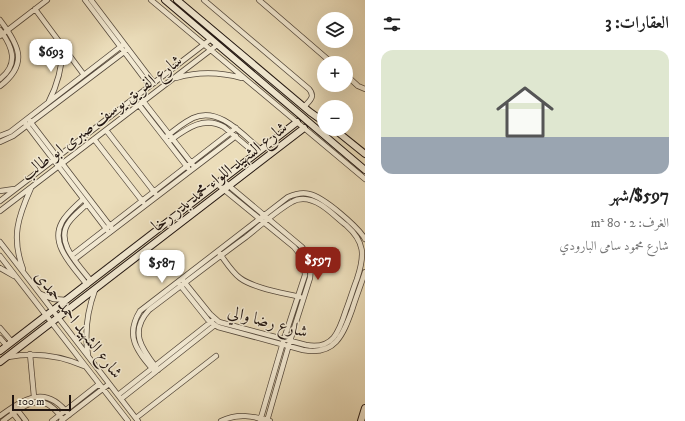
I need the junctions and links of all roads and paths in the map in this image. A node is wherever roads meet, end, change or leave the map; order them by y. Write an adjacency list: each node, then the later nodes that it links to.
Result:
1 (47, 0): 9 (street)
2 (84, 0): 16 (street)
3 (90, 0): 16 (street)
4 (151, 0): 14 (street)
5 (164, 0): 13 (street)
6 (177, 0): 33 (street)
7 (204, 0): 33 (street)
8 (259, 0): 20 (street)
9 (35, 9): 11 (street); 17 (street)
10 (0, 20): 11 (street)
11 (8, 30): 12 (street); 28 (street)
12 (1, 33): 24 (street)
13 (211, 39): 14 (street, شارع الفريق يوسف صبرى ابو طالب); 15 (street)
14 (204, 44): 19 (street); 27 (street, شارع الفريق يوسف صبرى ابو طالب)
15 (217, 44): 19 (street, شارع الفريق يوسف صبرى ابو طالب); 49 (street)
16 (122, 46): 18 (street); 21 (street)
17 (63, 47): 21 (street); 31 (street)
18 (126, 50): 27 (street); 29 (street)
19 (210, 50): 22 (street, شارع الفريق يوسف صبرى ابو طالب); 23 (street)
20 (324, 56)
21 (84, 75): 26 (street)
22 (173, 78): 23 (street); 32 (street, شارع الفريق يوسف صبرى ابو طالب)
23 (244, 78): 36 (street)
24 (0, 79)
25 (353, 81): 30 (street)
26 (75, 82): 29 (street); 31 (street)
27 (152, 85): 53 (street, شارع الفريق يوسف صبرى ابو طالب)
28 (0, 86)
29 (79, 86): 35 (street)
30 (365, 89)
31 (49, 102): 35 (street)
32 (141, 103): 39 (street, شارع الفريق يوسف صبرى ابو طالب); 42 (street)
33 (304, 107): 34 (street)
34 (317, 117)
35 (27, 122): 41 (street); 48 (street); 53 (street)
36 (297, 122): 38 (street); 51 (street, شارع الشهيد اللواء محمد بدر رخا)
37 (236, 128): 40 (street); 42 (street); 51 (street)
38 (304, 128): 58 (street); 61 (street, شارع الشهيد اللواء محمد بدر رخا)
39 (106, 130): 45 (street, شارع الفريق يوسف صبرى ابو طالب); 64 (street)
40 (231, 132): 43 (street); 47 (street); 54 (street)
41 (0, 136)
42 (167, 136): 47 (street)
43 (236, 136): 51 (street); 56 (street)
44 (343, 136): 46 (street)
45 (94, 138): 55 (street, شارع الفريق يوسف صبرى ابو طالب); 68 (street)
46 (346, 138): 49 (street); 50 (street); 52 (street)
47 (170, 141): 54 (street)
48 (0, 142)
49 (335, 144): 50 (street)
50 (341, 149): 57 (street)
51 (258, 152): 59 (street, شارع الشهيد اللواء محمد بدر رخا)
52 (365, 154)
53 (56, 159): 55 (street); 62 (street, شارع الفريق يوسف صبرى ابو طالب)
54 (189, 164): 56 (street); 64 (street)
55 (60, 165): 60 (street, شارع الفريق يوسف صبرى ابو طالب); 66 (street); 77 (street)
56 (193, 169): 65 (street)
57 (365, 170)
58 (365, 179)
59 (220, 182): 61 (street); 90 (street, شارع الشهيد اللواء محمد بدر رخا)
60 (32, 186): 72 (street, شارع الفريق يوسف صبرى ابو طالب); 87 (street)
61 (227, 188): 73 (street); 74 (street); 92 (street, شارع الشهيد اللواء محمد بدر رخا)
62 (16, 189): 63 (street); 67 (street, شارع الفريق يوسف صبرى ابو طالب)
63 (0, 191)
64 (154, 192): 65 (street); 68 (street)
65 (157, 196): 70 (street)
66 (83, 199): 69 (street); 90 (street)
67 (0, 201)
68 (142, 201): 70 (street); 77 (street)
69 (87, 204): 77 (street); 82 (street)
70 (146, 205): 78 (street)
71 (331, 210): 73 (street, شارع رضا والي); 75 (street, شارع رضا والي); 79 (street, شارع رضا والي); 91 (street, شارع رضا والي)
72 (0, 211)
73 (264, 216): 74 (street, شارع رضا والي); 75 (street)
74 (259, 219): 76 (street); 81 (street, شارع رضا والي)
75 (268, 219): 76 (street, شارع رضا والي); 94 (street)
76 (264, 223): 81 (street, شارع رضا والي); 94 (street)
77 (108, 227): 78 (street); 82 (street)
78 (111, 232): 84 (street)
79 (365, 239)
80 (0, 242): 87 (street, شارع الشهيد احمد حمدى)
81 (219, 253): 89 (street); 94 (street)
82 (72, 254): 84 (street)
83 (0, 256): 88 (street, شارع الشهيد احمد حمدى)
84 (75, 259): 90 (street)
85 (0, 268): 88 (street)
86 (365, 272): 91 (street, شارع رضا والي)
87 (24, 274): 93 (street, شارع الشهيد احمد حمدى)
88 (18, 279): 97 (street, شارع الشهيد احمد حمدى)
89 (181, 282): 99 (street, شارع رضا والي); 101 (street, شارع رضا والي); 114 (street)
90 (89, 283): 95 (street, شارع الشهيد اللواء محمد بدر رخا)
91 (356, 288): 105 (street, شارع رضا والي)
92 (95, 289): 98 (street, شارع الشهيد اللواء محمد بدر رخا); 109 (street)
93 (38, 292): 95 (street); 96 (street, شارع الشهيد احمد حمدى)
94 (301, 297): 104 (street); 105 (street)
95 (67, 300): 96 (street, شارع الشهيد اللواء محمد بدر رخا)
96 (52, 311): 97 (street, شارع الشهيد اللواء محمد بدر رخا); 98 (street, شارع الشهيد احمد حمدى)
97 (46, 316): 100 (street, شارع الشهيد احمد حمدى); 106 (street, شارع الشهيد اللواء محمد بدر رخا)
98 (58, 318): 100 (street, شارع الشهيد اللواء محمد بدر رخا); 109 (street, شارع الشهيد احمد حمدى)
99 (217, 320): 101 (street); 104 (street, شارع رضا والي)
100 (52, 322): 111 (street, شارع الشهيد اللواء محمد بدر رخا); 113 (street, شارع الشهيد احمد حمدى)
101 (212, 324): 104 (street, شارع رضا والي); 114 (street)
102 (0, 328): 106 (street)
103 (0, 338): 106 (street)
104 (284, 342): 105 (street, شارع رضا والي); 115 (street)
105 (289, 343): 116 (street)
106 (9, 344): 107 (street, شارع الشهيد اللواء محمد بدر رخا)
107 (0, 351)
108 (30, 354): 111 (street); 113 (street); 120 (street)
109 (88, 356): 118 (street, شارع الشهيد احمد حمدى)
110 (216, 356): 130 (street)
111 (8, 357): 112 (street, شارع الشهيد اللواء محمد بدر رخا)
112 (0, 362)
113 (86, 366): 117 (street, شارع الشهيد احمد حمدى)
114 (155, 369): 121 (street)
115 (274, 374): 116 (street); 131 (street)
116 (280, 376): 138 (street)
117 (99, 384): 119 (street, شارع الشهيد احمد حمدى); 124 (street)
118 (109, 384): 119 (street); 121 (street, شارع الشهيد احمد حمدى)
119 (103, 389): 127 (street); 136 (street, شارع الشهيد احمد حمدى)
120 (34, 397): 122 (street); 124 (street)
121 (119, 397): 130 (street, شارع الشهيد احمد حمدى)
122 (12, 407): 125 (street); 128 (street)
123 (365, 408): 139 (street)
124 (66, 410): 126 (street); 127 (street)
125 (16, 412): 126 (street); 132 (street); 133 (street); 134 (street)
126 (60, 415): 129 (street); 135 (street)
127 (69, 415): 129 (street)
128 (0, 416)
129 (62, 420)
130 (137, 420)
131 (261, 420): 137 (street); 138 (street)
132 (3, 421)
133 (20, 421)
134 (26, 421)
135 (52, 421)
136 (128, 421)
137 (221, 421)
138 (268, 421)
139 (361, 421)

